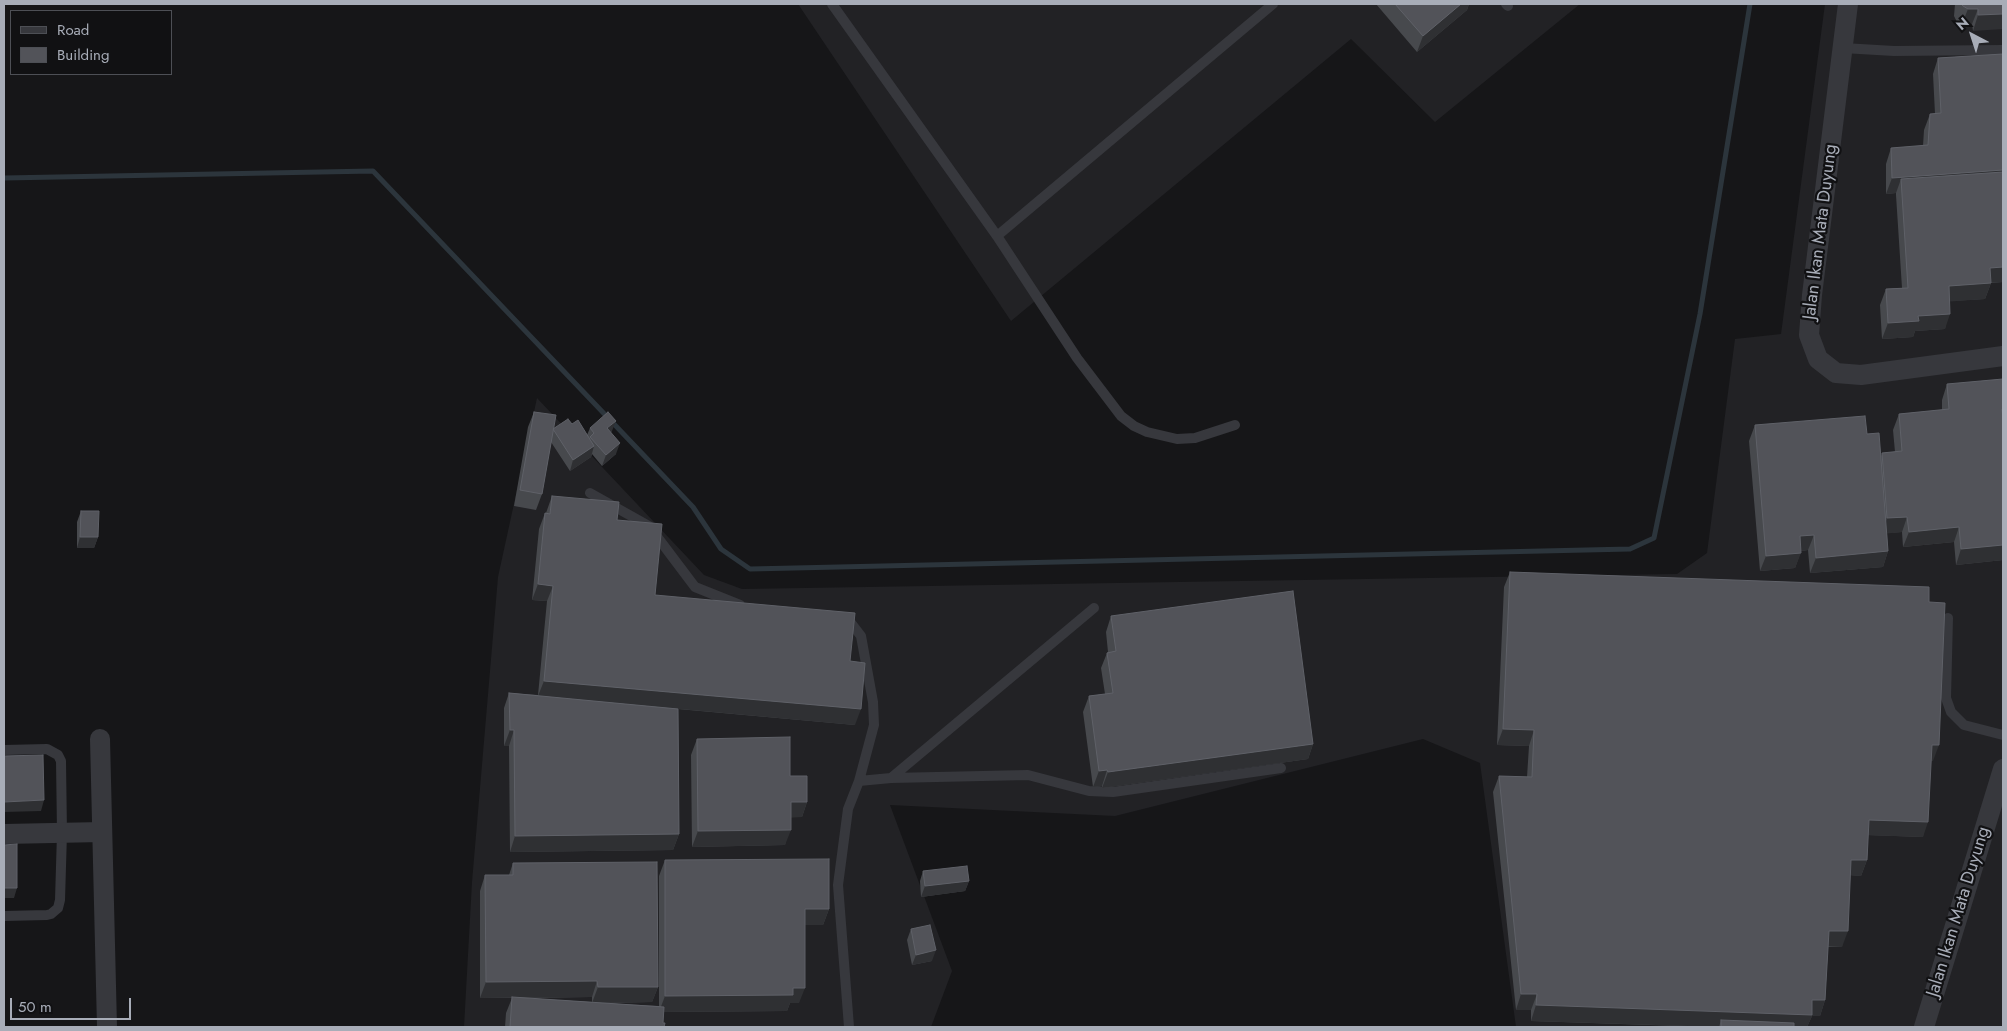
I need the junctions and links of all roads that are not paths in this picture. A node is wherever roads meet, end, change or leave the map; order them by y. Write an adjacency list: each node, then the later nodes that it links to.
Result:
1 (832, 4): 6 (lane)
2 (1273, 4): 6 (lane)
3 (1848, 4): 4 (street, Jalan Ikan Mata Duyung)
4 (1843, 48): 5 (lane); 7 (street, Jalan Ikan Mata Duyung)
5 (2003, 50)
6 (997, 236): 8 (lane)
7 (2003, 356)
8 (1235, 425)
9 (590, 493): 10 (lane)
10 (755, 608)
11 (1094, 608): 19 (lane)
12 (1948, 618): 14 (lane)
13 (832, 620): 20 (lane)
14 (2003, 735)
15 (100, 739): 21 (street)
16 (4, 750): 22 (lane)
17 (1281, 768): 19 (lane)
18 (2003, 769): 27 (street, Jalan Ikan Mata Duyung)
19 (891, 778): 20 (lane)
20 (859, 781): 26 (lane)
21 (102, 832): 22 (street); 25 (street)
22 (62, 833): 23 (street); 24 (lane)
23 (4, 834)
24 (4, 916)
25 (107, 1027)
26 (849, 1027)
27 (1924, 1027)

